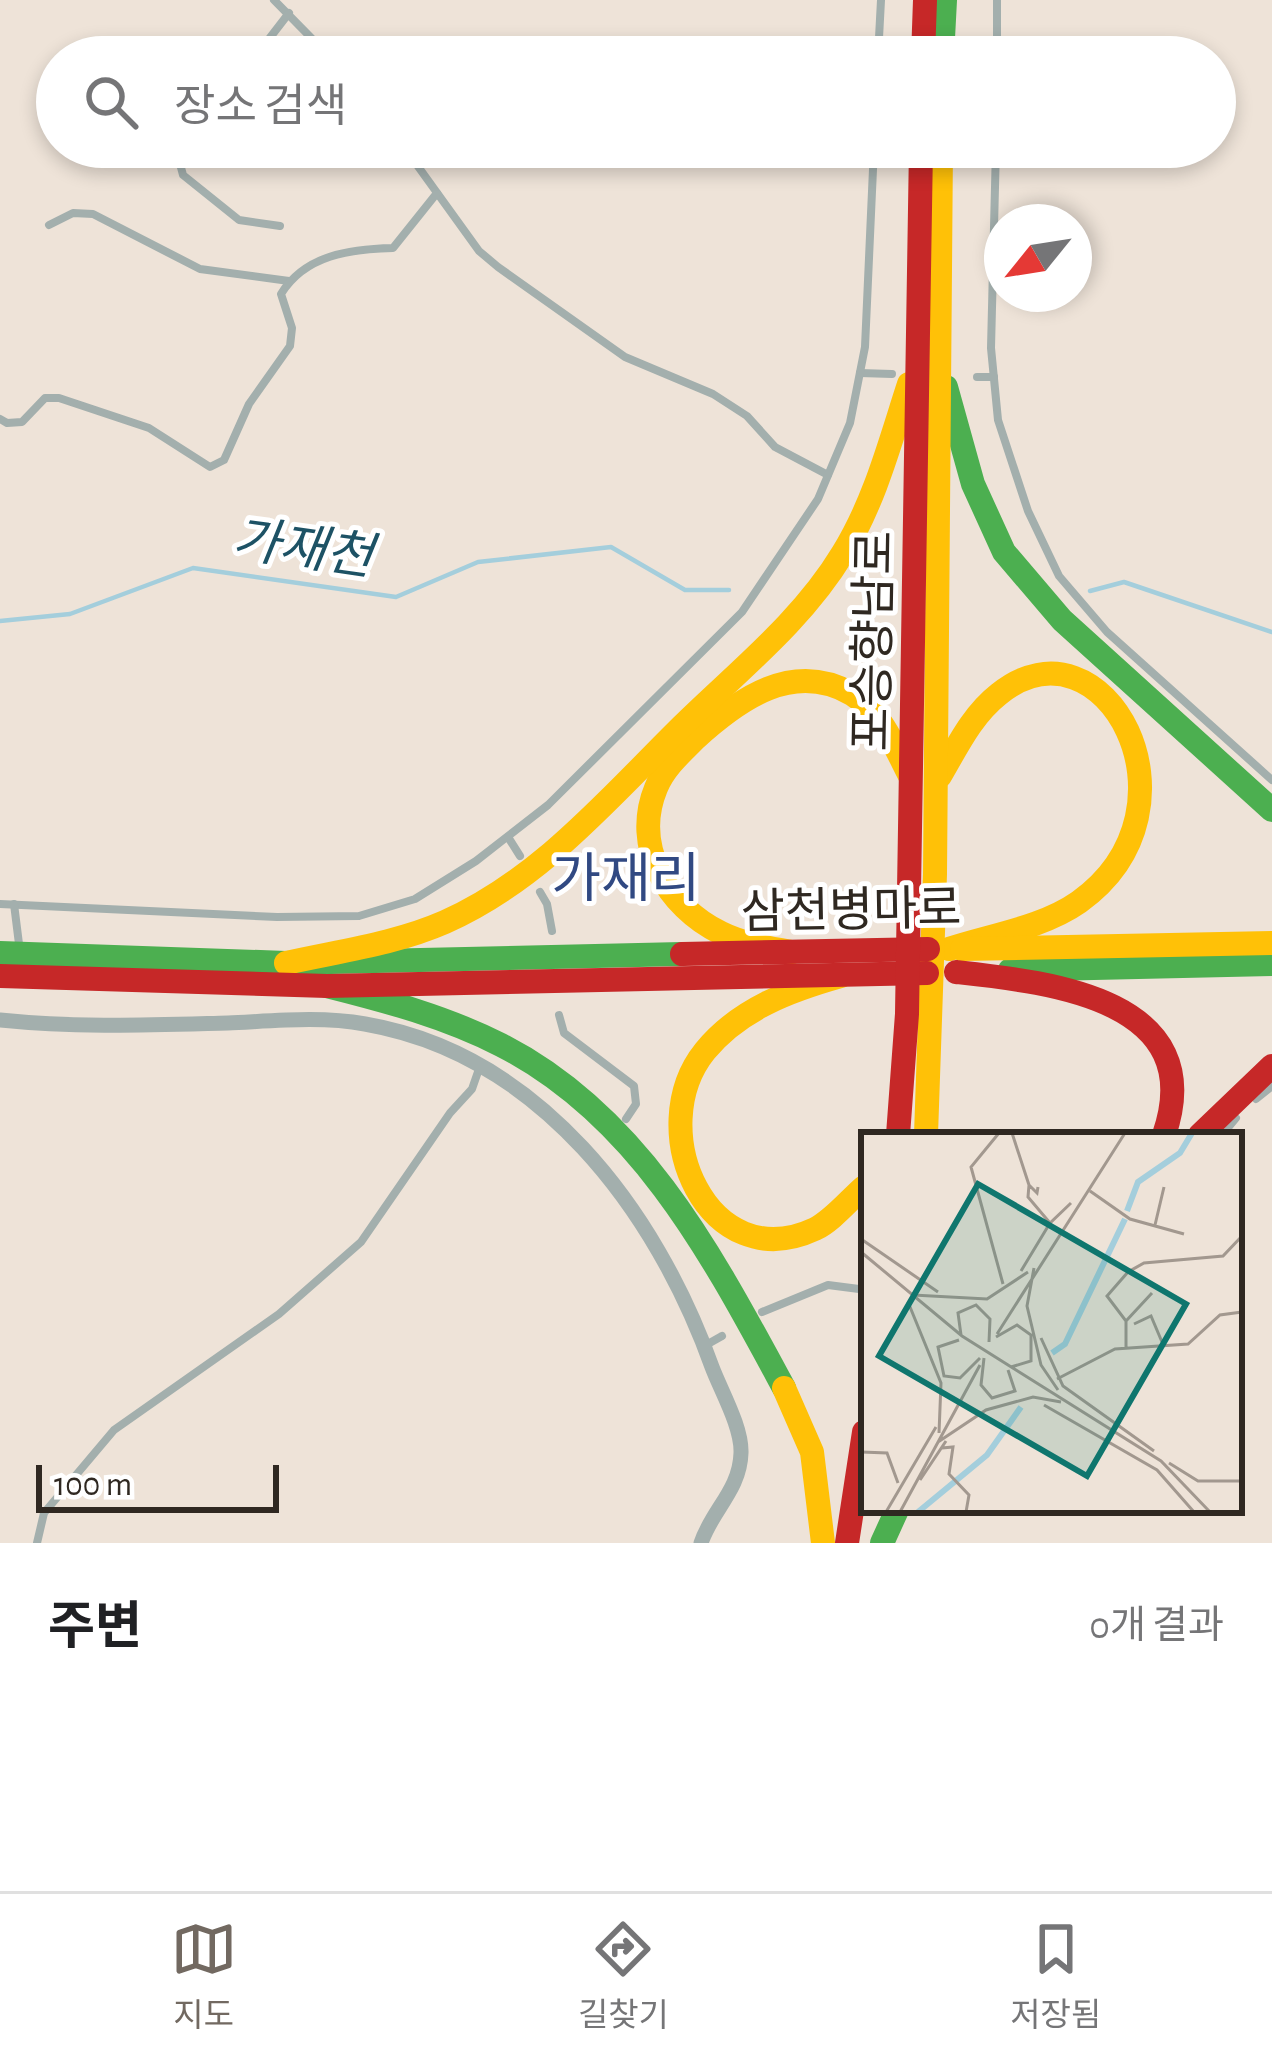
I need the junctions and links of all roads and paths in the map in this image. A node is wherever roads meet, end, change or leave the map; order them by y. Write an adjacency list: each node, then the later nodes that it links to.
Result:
1 (274, 0): 6 (lane)
2 (881, 0): 9 (lane)
3 (925, 0): 10 (main road)
4 (945, 0): 11 (main road)
5 (998, 0): 12 (lane)
6 (289, 13): 7 (lane); 8 (lane)
7 (271, 36)
8 (310, 36)
9 (879, 36)
10 (923, 36)
11 (943, 36)
12 (997, 36)
13 (181, 168): 21 (lane)
14 (419, 168): 19 (lane)
15 (873, 168): 24 (lane)
16 (922, 168): 23 (main road, 포승향남로)
17 (940, 168): 23 (main road, 포승향남로)
18 (995, 168): 27 (lane)
19 (437, 193): 22 (lane); 29 (lane)
20 (50, 225): 22 (lane)
21 (280, 226)
22 (289, 281): 28 (lane)
23 (928, 359): 30 (main road, 포승향남로); 32 (main road); 44 (main road)
24 (860, 373): 25 (lane); 29 (lane)
25 (892, 374)
26 (976, 377): 27 (lane)
27 (994, 377): 31 (lane)
28 (0, 419)
29 (828, 475): 33 (lane)
30 (925, 779): 38 (main road, 포승향남로); 42 (main road); 43 (main road)
31 (1272, 780)
32 (1272, 810)
33 (508, 836): 34 (lane); 37 (lane)
34 (520, 856)
35 (540, 892): 39 (lane)
36 (0, 904): 37 (lane)
37 (14, 904): 41 (lane)
38 (922, 906): 55 (main road, 포승향남로); 56 (main road, 포승향남로)
39 (552, 931)
40 (1272, 943): 43 (main road, 삼천병마로)
41 (10, 949): 44 (main road, 삼천병마로)
42 (793, 952): 43 (main road, 삼천병마로); 44 (main road, 삼천병마로)
43 (952, 960): 45 (main road, 삼천병마로); 47 (main road, 삼천병마로); 57 (main road)
44 (286, 964)
45 (1272, 964)
46 (0, 976): 48 (main road, 삼천병마로)
47 (841, 976): 48 (main road, 삼천병마로); 60 (main road)
48 (327, 986): 70 (main road)
49 (560, 1015): 54 (lane)
50 (0, 1020): 51 (street)
51 (481, 1064): 64 (street); 68 (lane)
52 (1272, 1066): 58 (main road)
53 (1272, 1086): 59 (lane)
54 (626, 1119)
55 (898, 1132)
56 (926, 1132)
57 (1165, 1132)
58 (1203, 1132)
59 (1224, 1132)
60 (861, 1190)
61 (859, 1289): 62 (lane)
62 (762, 1312)
63 (722, 1336): 64 (lane)
64 (705, 1346): 69 (street)
65 (861, 1452): 71 (main road)
66 (874, 1513): 72 (main road)
67 (896, 1513): 73 (main road)
68 (37, 1543)
69 (701, 1543)
70 (823, 1543)
71 (847, 1543)
72 (869, 1543)
73 (882, 1543)

